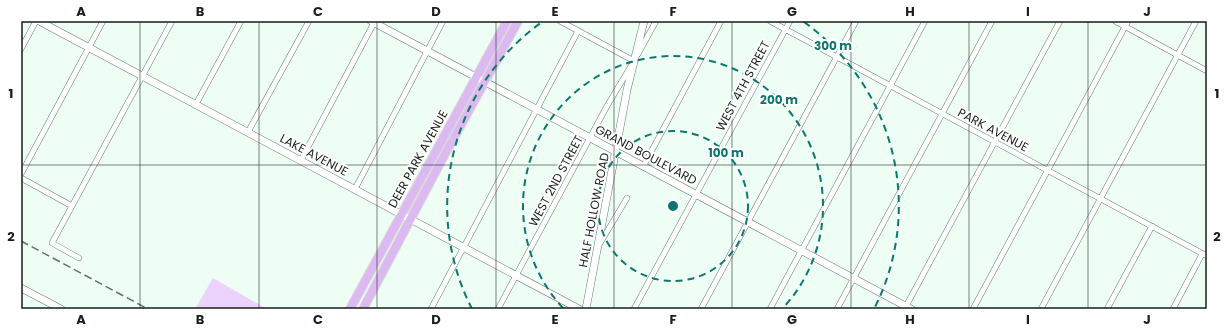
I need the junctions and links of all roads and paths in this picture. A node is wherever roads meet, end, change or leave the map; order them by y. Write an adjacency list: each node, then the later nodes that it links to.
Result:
1 (37, 21): 25 (street, LAKE AVENUE); 26 (street)
2 (103, 21): 25 (street)
3 (172, 21): 32 (street)
4 (240, 21): 36 (street)
5 (308, 21): 39 (street)
6 (443, 21): 27 (street)
7 (507, 21): 33 (main road, DEER PARK AVENUE)
8 (518, 21): 34 (main road, DEER PARK AVENUE)
9 (560, 21): 24 (street)
10 (644, 21): 30 (street, HALF HOLLOW ROAD)
11 (656, 21): 30 (street, WEST 2ND STREET)
12 (721, 21): 44 (street)
13 (770, 21): 23 (street, PARK AVENUE)
14 (790, 21): 23 (street, WEST 4TH STREET)
15 (856, 21): 29 (street)
16 (925, 21): 35 (street)
17 (992, 21): 38 (street)
18 (1060, 21): 41 (street)
19 (1115, 21): 22 (street)
20 (1196, 21): 28 (street)
21 (373, 22): 27 (street, GRAND BOULEVARD); 43 (street)
22 (1126, 24): 28 (street); 45 (street)
23 (785, 29): 29 (street, PARK AVENUE); 49 (street, WEST 4TH STREET)
24 (578, 31): 30 (street); 37 (street)
25 (88, 48): 32 (street, LAKE AVENUE); 46 (street)
26 (21, 49)
27 (427, 52): 33 (street, GRAND BOULEVARD); 48 (street)
28 (1177, 55): 31 (street); 51 (street)
29 (837, 57): 35 (street, PARK AVENUE); 55 (street)
30 (634, 61): 40 (street, WEST 2ND STREET); 42 (street, HALF HOLLOW ROAD)
31 (1207, 71)
32 (142, 76): 36 (street, LAKE AVENUE); 52 (street)
33 (477, 78): 34 (street, GRAND BOULEVARD); 53 (main road, DEER PARK AVENUE)
34 (485, 82): 37 (street, GRAND BOULEVARD); 54 (main road, DEER PARK AVENUE)
35 (890, 85): 38 (street, PARK AVENUE); 59 (street)
36 (196, 104): 39 (street, LAKE AVENUE)
37 (537, 110): 40 (street, GRAND BOULEVARD); 57 (street)
38 (942, 114): 41 (street, PARK AVENUE); 63 (street)
39 (248, 132): 43 (street, LAKE AVENUE)
40 (590, 138): 42 (street, GRAND BOULEVARD); 62 (street, WEST 2ND STREET)
41 (995, 142): 45 (street, PARK AVENUE); 66 (street)
42 (616, 152): 44 (street, GRAND BOULEVARD); 58 (street, HALF HOLLOW ROAD)
43 (301, 160): 48 (street, LAKE AVENUE)
44 (642, 167): 49 (street, GRAND BOULEVARD)
45 (1047, 170): 51 (street, PARK AVENUE); 78 (street)
46 (21, 174)
47 (21, 178): 52 (street)
48 (355, 189): 53 (street, LAKE AVENUE)
49 (696, 194): 55 (street, GRAND BOULEVARD); 74 (street, WEST 4TH STREET)
50 (627, 198): 58 (street)
51 (1100, 199): 56 (street, PARK AVENUE); 79 (street)
52 (72, 206): 61 (street)
53 (401, 214): 54 (street, LAKE AVENUE); 68 (main road, DEER PARK AVENUE)
54 (410, 219): 57 (street, LAKE AVENUE); 69 (main road, DEER PARK AVENUE)
55 (748, 222): 59 (street, GRAND BOULEVARD); 75 (street)
56 (1152, 226): 60 (street, PARK AVENUE); 80 (street)
57 (463, 248): 62 (street, LAKE AVENUE); 70 (street)
58 (598, 248): 73 (street, HALF HOLLOW ROAD)
59 (801, 250): 63 (street, GRAND BOULEVARD); 76 (street)
60 (1205, 255): 81 (street)
61 (79, 258)
62 (516, 276): 65 (street, LAKE AVENUE); 71 (street, WEST 2ND STREET)
63 (854, 278): 66 (street, GRAND BOULEVARD); 77 (street)
64 (21, 288): 67 (street)
65 (567, 306): 72 (street, LAKE AVENUE)
66 (907, 308)
67 (59, 309)
68 (350, 309)
69 (363, 309)
70 (431, 309)
71 (498, 309)
72 (579, 309)
73 (586, 309)
74 (634, 309)
75 (701, 309)
76 (770, 309)
77 (837, 309)
78 (973, 309)
79 (1041, 309)
80 (1107, 309)
81 (1172, 309)

